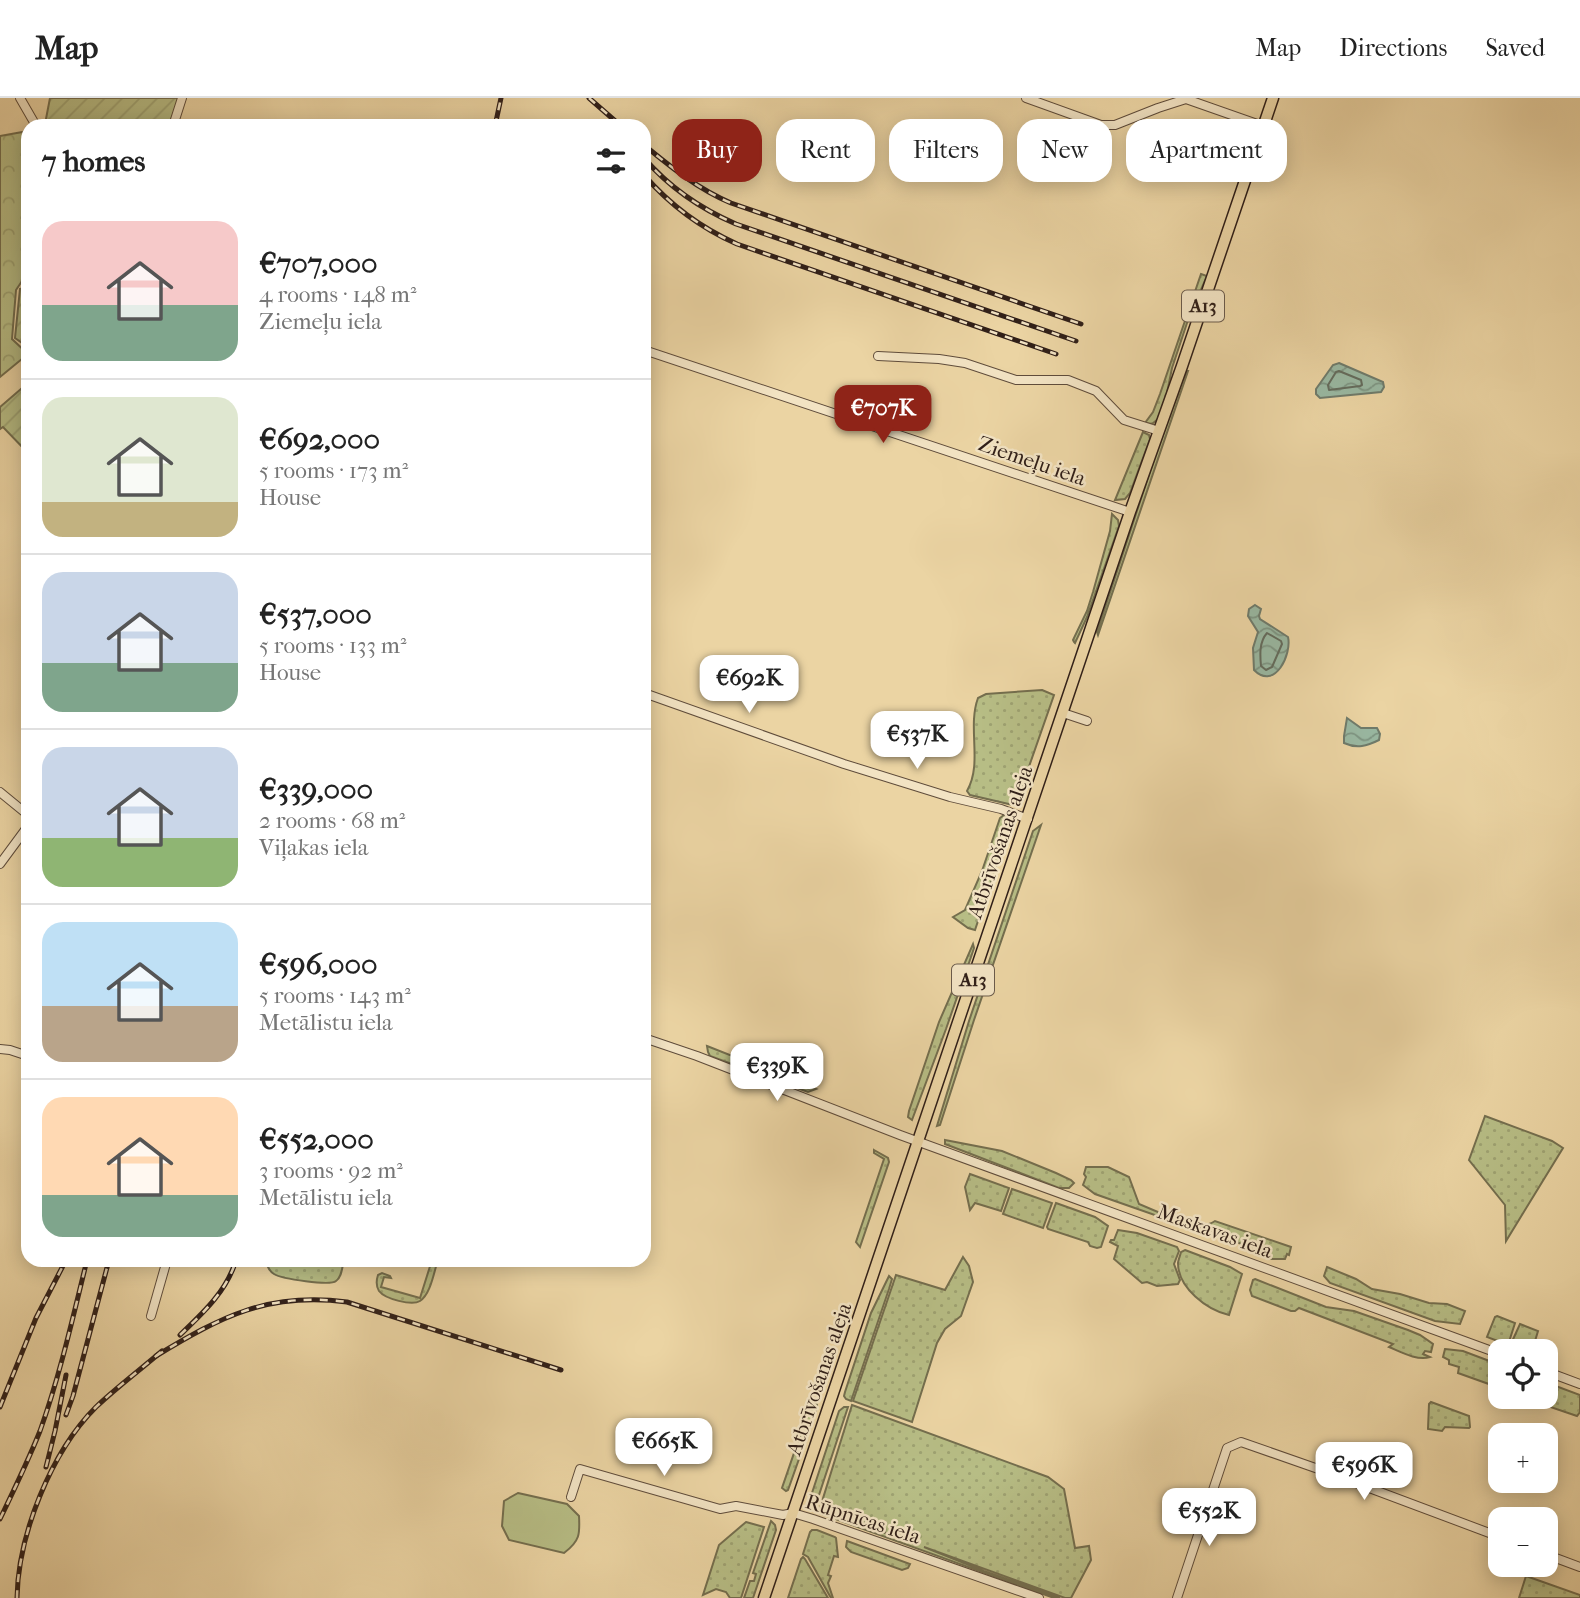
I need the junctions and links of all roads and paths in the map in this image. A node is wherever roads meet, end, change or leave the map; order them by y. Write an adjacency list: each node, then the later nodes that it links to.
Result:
1 (20, 98): 5 (street)
2 (181, 98): 6 (street)
3 (1026, 98): 10 (street)
4 (1273, 98): 9 (main road, Atbrīvošanas aleja / A13)
5 (32, 119)
6 (175, 119)
7 (1130, 119): 8 (street)
8 (1243, 119)
9 (1266, 119)
10 (1126, 121)
11 (1244, 182): 14 (main road, Atbrīvošanas aleja / A13)
12 (651, 352): 15 (street, Ziemeļu iela)
13 (878, 356): 14 (street)
14 (1159, 431): 15 (main road, Atbrīvošanas aleja / A13)
15 (1130, 512): 17 (main road, Atbrīvošanas aleja / A13)
16 (651, 695): 21 (street)
17 (1063, 713): 18 (street); 21 (main road, Atbrīvošanas aleja / A13)
18 (1087, 721)
19 (0, 792): 20 (street)
20 (21, 809)
21 (1028, 819): 27 (main road, Atbrīvošanas aleja / A13)
22 (21, 836): 23 (street)
23 (0, 864)
24 (651, 1040): 27 (street, Maskavas iela)
25 (0, 1049): 26 (street)
26 (21, 1054)
27 (919, 1142): 30 (street, Maskavas iela); 34 (main road, Atbrīvošanas aleja / A13)
28 (165, 1267): 29 (street)
29 (151, 1316)
30 (1488, 1350)
31 (1558, 1376): 32 (street)
32 (1580, 1384)
33 (571, 1497): 34 (street, Rūpnīcas iela)
34 (793, 1513): 38 (main road, Atbrīvošanas aleja / A13); 39 (street, Rūpnīcas iela)
35 (1488, 1533): 40 (street)
36 (1558, 1559): 37 (street)
37 (1580, 1567)
38 (764, 1598)
39 (1039, 1598)
40 (1177, 1598)

